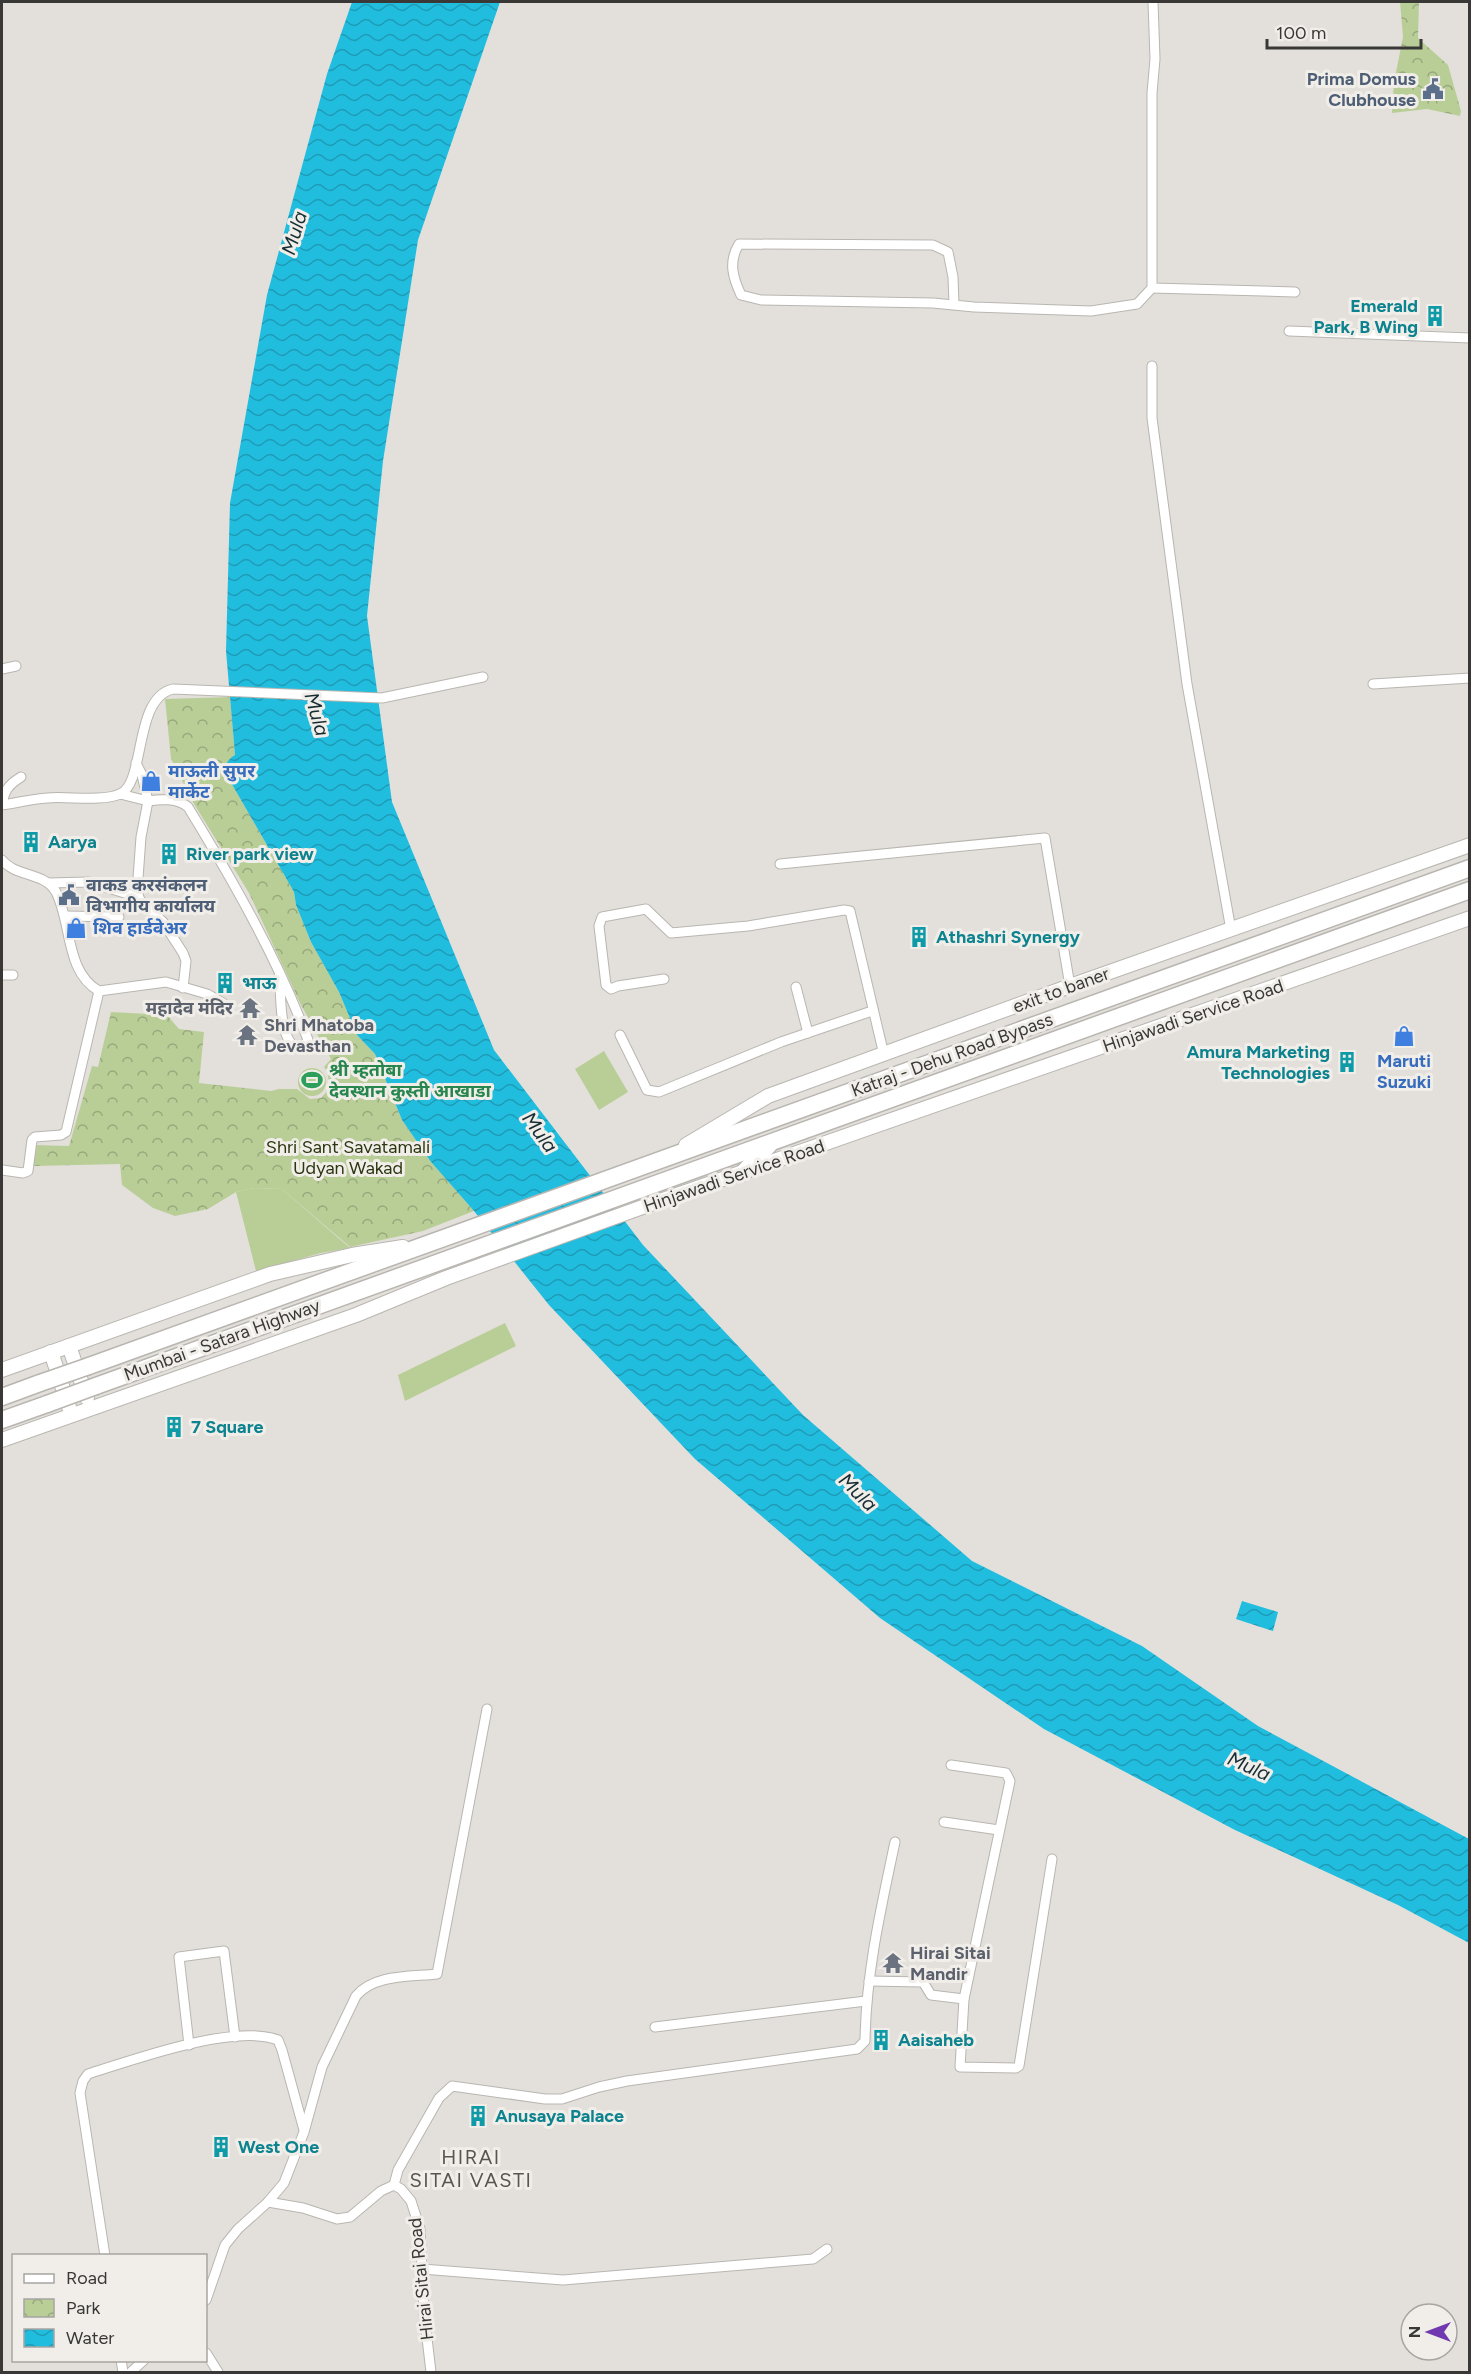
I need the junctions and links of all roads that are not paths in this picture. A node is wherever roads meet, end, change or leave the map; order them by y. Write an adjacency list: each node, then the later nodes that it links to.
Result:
1 (1153, 2): 2 (street)
2 (1152, 288): 3 (street); 4 (street)
3 (1295, 292)
4 (954, 304): 4 (street)
5 (1289, 331): 6 (street)
6 (1470, 338)
7 (1152, 366): 27 (street)
8 (16, 666): 9 (street)
9 (2, 669)
10 (483, 677): 13 (street)
11 (1470, 678): 12 (street)
12 (1373, 684)
13 (136, 763): 15 (street); 16 (street)
14 (21, 777): 15 (street)
15 (120, 794): 16 (street)
16 (148, 801): 23 (street); 30 (street)
17 (1470, 845): 27 (main road, exit to baner)
18 (2, 860): 21 (street)
19 (780, 864): 32 (street)
20 (1470, 867): 42 (highway, Katraj - Dehu Road Bypass)
21 (49, 883): 23 (street); 24 (street)
22 (1470, 890): 41 (highway, Katraj - Dehu Road Bypass)
23 (138, 897): 34 (street)
24 (64, 916): 25 (street); 35 (street)
25 (119, 917)
26 (1470, 918): 44 (main road, Hinjawadi Service Road)
27 (1231, 930): 32 (main road, exit to baner)
28 (2, 975): 29 (street)
29 (13, 975)
30 (279, 976): 30 (street)
31 (664, 980): 37 (street)
32 (1070, 986): 40 (main road, exit to baner)
33 (796, 987): 38 (street)
34 (183, 988): 35 (street); 36 (street)
35 (99, 991): 43 (street)
36 (223, 1004)
37 (872, 1011): 38 (street); 40 (street)
38 (808, 1033): 39 (street)
39 (620, 1035)
40 (884, 1055): 42 (main road, exit to baner)
41 (771, 1143): 44 (highway); 45 (highway, Katraj - Dehu Road Bypass)
42 (664, 1159): 46 (highway, Katraj - Dehu Road Bypass)
43 (2, 1170)
44 (744, 1172): 45 (main road, Hinjawadi Service Road)
45 (649, 1196): 47 (highway, Katraj - Dehu Road Bypass); 52 (main road, Hinjawadi Service Road)
46 (430, 1242): 48 (main road); 51 (highway, Mumbai - Satara Highway, bridge)
47 (442, 1261): 54 (highway, Mumbai - Satara Highway, bridge)
48 (69, 1346): 49 (main road); 52 (main road)
49 (51, 1352): 50 (main road); 53 (main road)
50 (2, 1370)
51 (2, 1397)
52 (90, 1408): 53 (main road, Hinjawadi Service Road)
53 (71, 1415): 55 (main road, Hinjawadi Service Road)
54 (2, 1420)
55 (2, 1440)
56 (487, 1708): 68 (street)
57 (951, 1765): 59 (street)
58 (944, 1822): 59 (street)
59 (999, 1830): 63 (street)
60 (895, 1842): 62 (street)
61 (1052, 1859): 63 (street)
62 (869, 1981): 63 (street); 64 (street)
63 (964, 1999)
64 (866, 2001): 65 (street); 69 (street)
65 (655, 2027)
66 (235, 2037): 67 (street); 67 (street); 68 (street)
67 (189, 2045): 72 (street)
68 (304, 2132): 70 (street)
69 (398, 2187): 70 (street); 73 (street, Hirai Sitai Road)
70 (268, 2202): 74 (street)
71 (826, 2249): 73 (street)
72 (105, 2254)
73 (422, 2269): 79 (street, Hirai Sitai Road)
74 (207, 2297)
75 (207, 2356): 78 (street)
76 (143, 2362): 77 (street)
77 (131, 2373)
78 (218, 2373)
79 (431, 2373)

